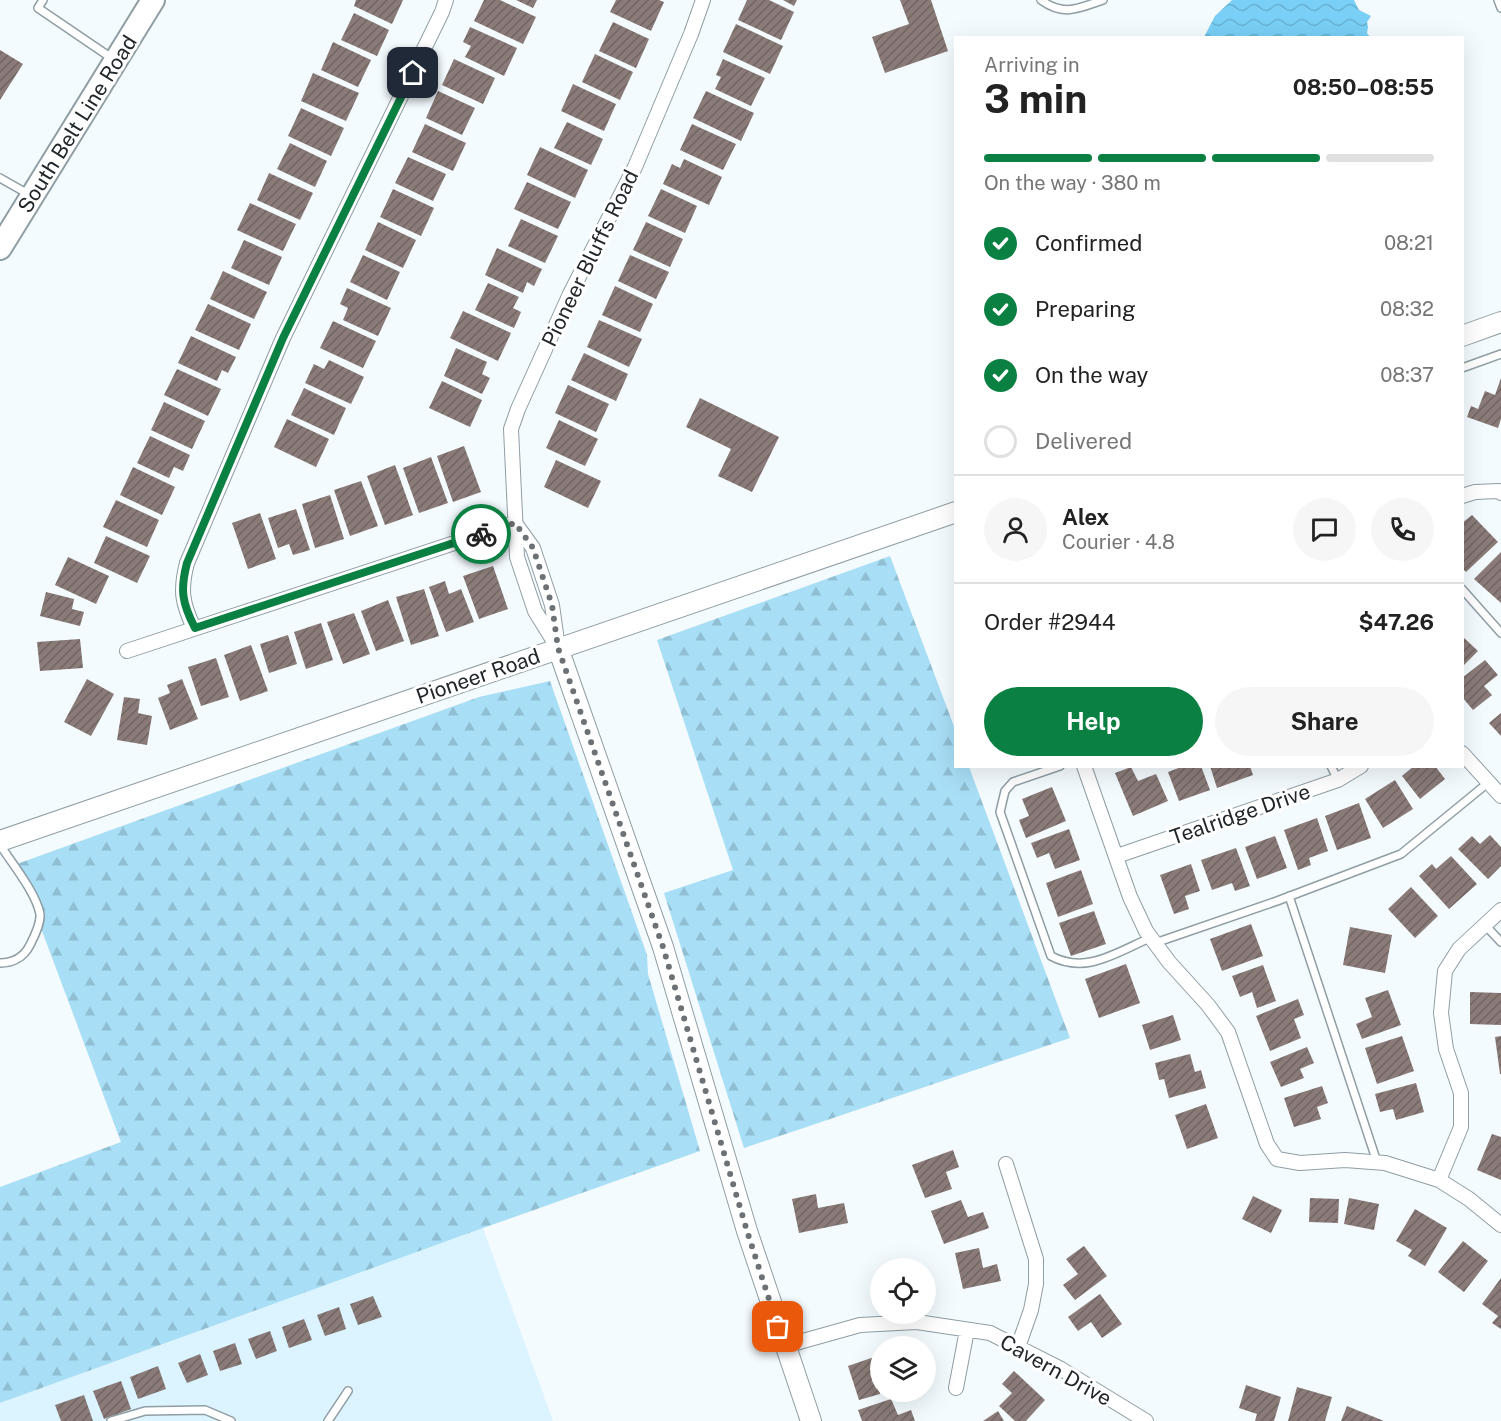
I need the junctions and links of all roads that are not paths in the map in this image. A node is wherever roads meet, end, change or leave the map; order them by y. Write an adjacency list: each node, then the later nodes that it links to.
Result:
1 (43, 0): 9 (lane)
2 (153, 0): 9 (main road, South Belt Line Road)
3 (446, 0): 22 (street)
4 (703, 0): 20 (street, Pioneer Bluffs Road)
5 (1041, 0): 6 (lane)
6 (1103, 0)
7 (1498, 0): 8 (lane)
8 (1501, 8)
9 (116, 61): 11 (main road, South Belt Line Road)
10 (0, 178): 11 (lane)
11 (32, 196): 12 (main road, South Belt Line Road)
12 (0, 248)
13 (1501, 322): 14 (main road)
14 (1464, 335)
15 (1501, 354): 16 (lane)
16 (1464, 367)
17 (1501, 493): 18 (street)
18 (1464, 495)
19 (954, 513): 24 (main road, Pioneer Road)
20 (515, 523): 22 (street); 24 (street, Pioneer Bluffs Road)
21 (1464, 591): 23 (lane)
22 (195, 628): 25 (street)
23 (1501, 633)
24 (558, 648): 34 (main road, Pioneer Road); 47 (main road)
25 (127, 651)
26 (1464, 755): 32 (street)
27 (1054, 768): 39 (lane)
28 (1085, 768): 35 (street)
29 (1332, 768): 31 (lane)
30 (1358, 768): 31 (street, Tealridge Drive)
31 (1338, 780): 35 (street, Tealridge Drive)
32 (1489, 782): 33 (street); 36 (lane)
33 (1501, 796)
34 (0, 843): 41 (lane)
35 (1117, 856): 39 (street)
36 (1289, 896): 39 (lane); 42 (lane)
37 (1501, 910): 38 (street)
38 (1485, 924): 40 (lane); 44 (street)
39 (1153, 941): 42 (street)
40 (1501, 942)
41 (0, 963)
42 (1377, 1162): 44 (street)
43 (1006, 1164): 48 (street)
44 (1439, 1180): 45 (street)
45 (1501, 1225)
46 (967, 1329): 47 (street, Cavern Drive); 48 (street, Cavern Drive); 49 (street)
47 (785, 1346): 54 (main road)
48 (1018, 1347): 55 (street, Cavern Drive)
49 (956, 1388)
50 (348, 1391): 53 (lane)
51 (111, 1421): 52 (lane)
52 (231, 1421)
53 (328, 1421)
54 (811, 1421)
55 (1146, 1421)

